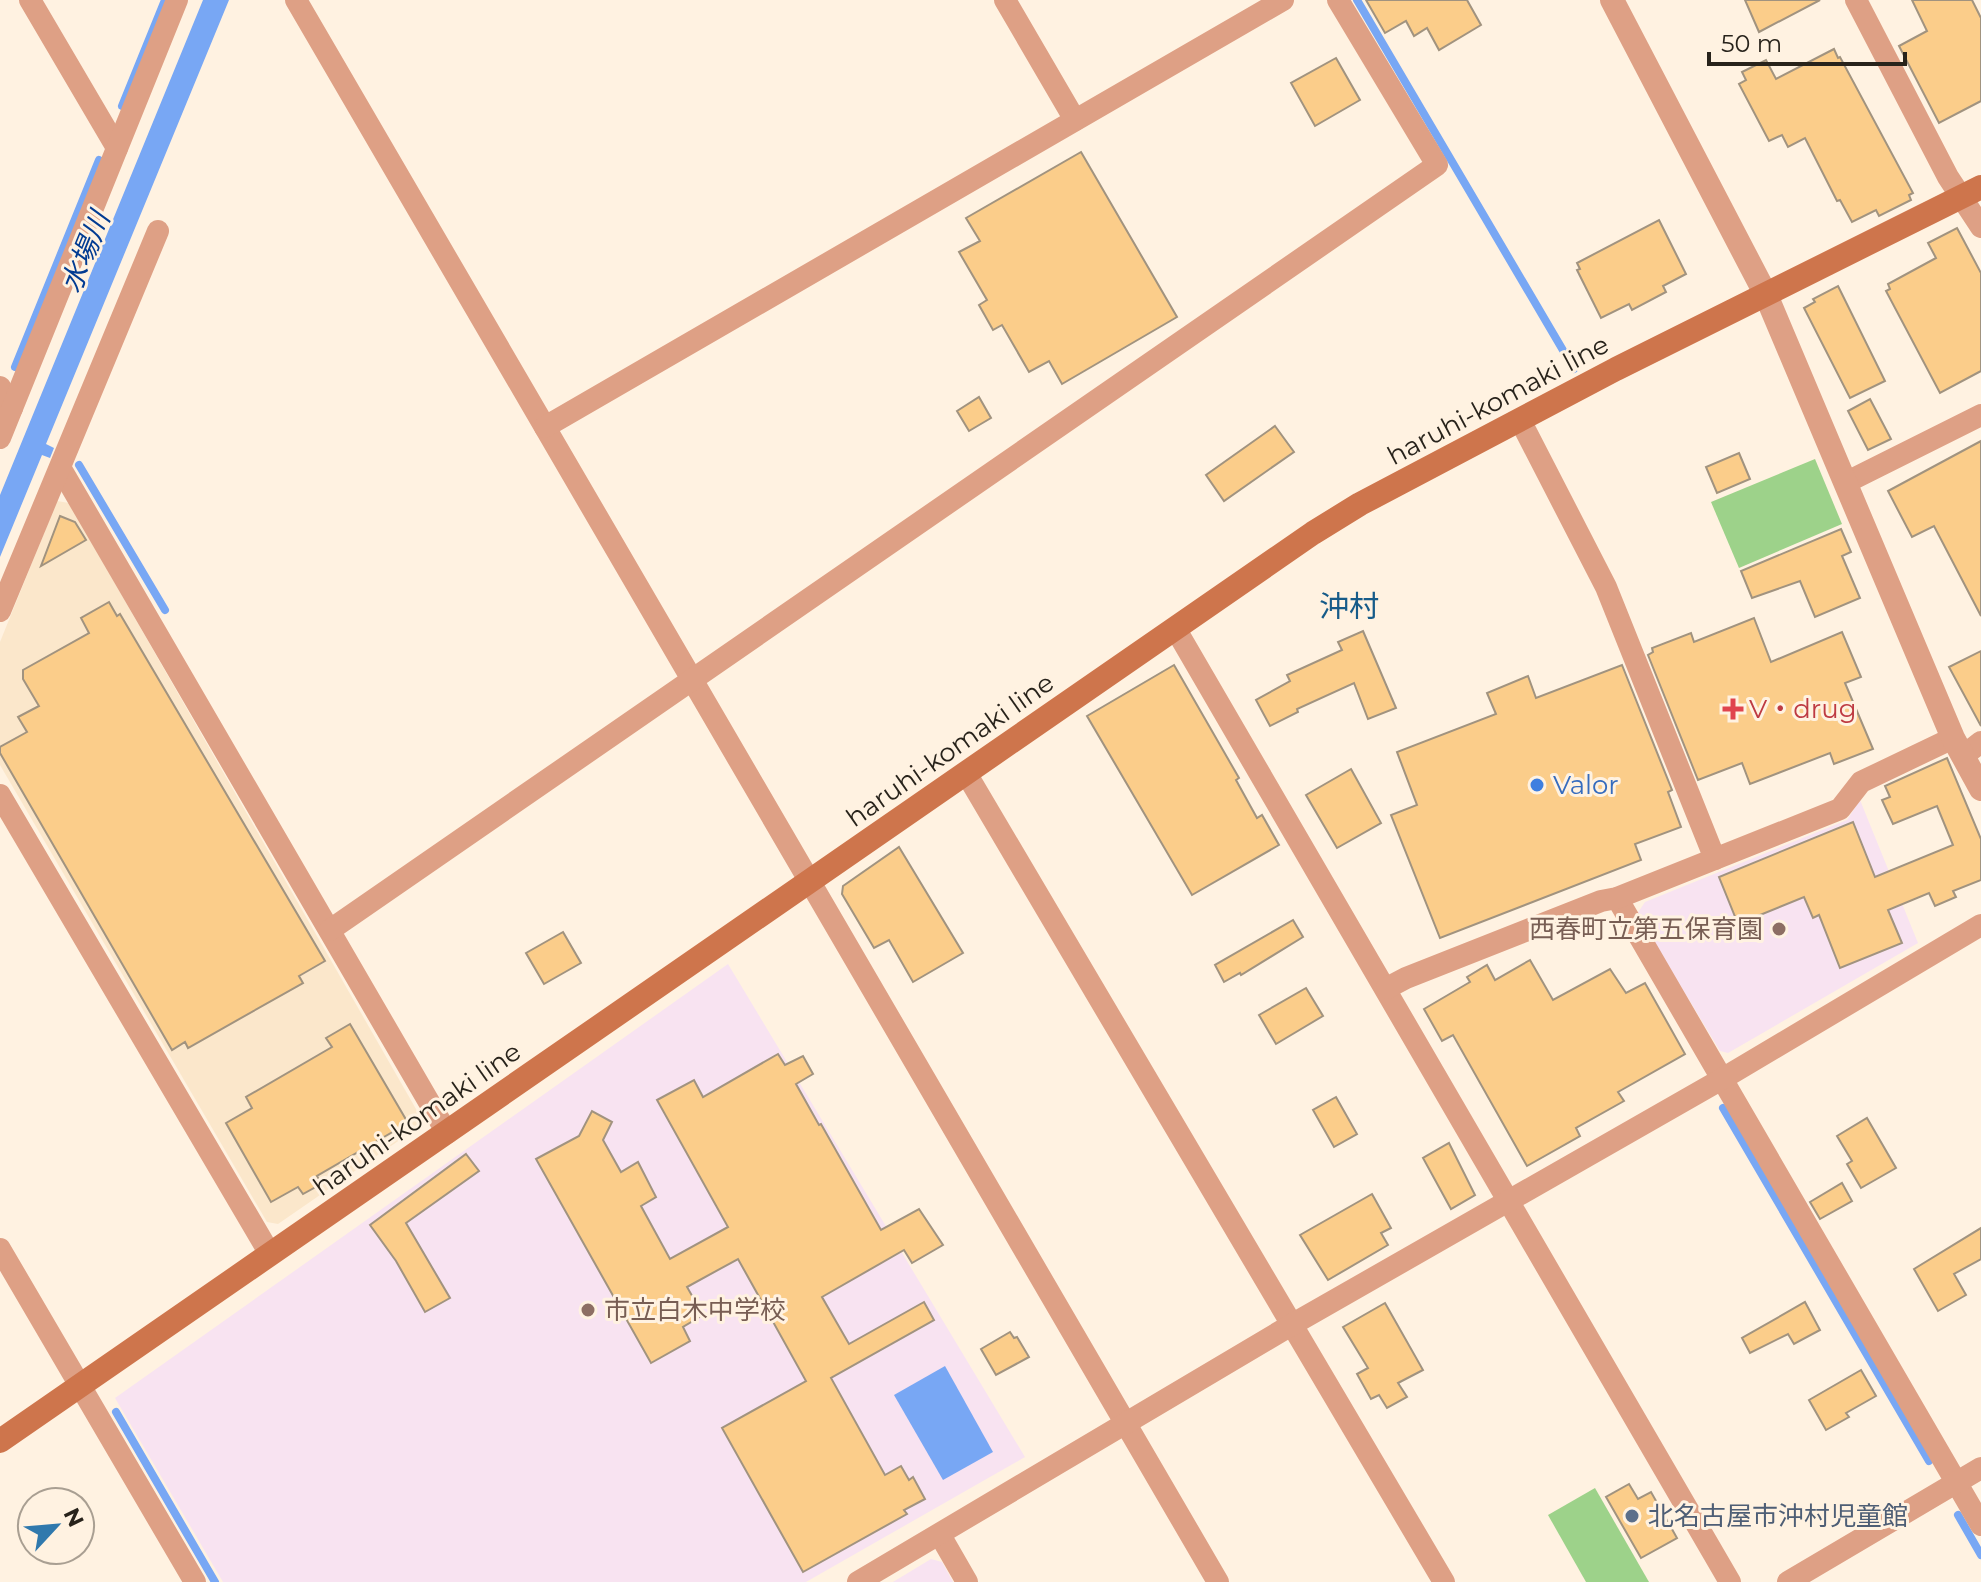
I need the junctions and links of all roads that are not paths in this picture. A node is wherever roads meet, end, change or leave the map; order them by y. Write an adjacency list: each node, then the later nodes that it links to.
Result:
1 (30, 0): 10 (street)
2 (177, 0): 10 (street)
3 (296, 0): 19 (street)
4 (1005, 0): 9 (street)
5 (1283, 0): 9 (street)
6 (1338, 0): 25 (street)
7 (1612, 0): 14 (street)
8 (1856, 0): 11 (street)
9 (1075, 120): 19 (street)
10 (117, 148): 16 (street)
11 (1972, 192): 12 (street); 14 (main road, haruhi-komaki line)
12 (1981, 227)
13 (158, 231): 21 (street)
14 (1766, 295): 18 (main road, haruhi-komaki line); 22 (street)
15 (0, 387): 16 (street)
16 (12, 408): 20 (street)
17 (1981, 415): 22 (street)
18 (1520, 420): 24 (main road, haruhi-komaki line); 30 (street)
19 (545, 427): 25 (street)
20 (0, 438)
21 (61, 469): 23 (street); 34 (street)
22 (1845, 483): 26 (street)
23 (0, 611)
24 (1175, 628): 27 (main road, haruhi-komaki line); 35 (street)
25 (692, 679): 31 (street); 34 (street)
26 (1965, 745): 28 (street); 30 (street)
27 (966, 773): 31 (main road, haruhi-komaki line); 41 (street)
28 (1981, 789)
29 (0, 795): 40 (street)
30 (1715, 859): 32 (street)
31 (810, 881): 37 (main road, haruhi-komaki line); 43 (street)
32 (1617, 898): 35 (street); 36 (street)
33 (1981, 925): 36 (street)
34 (330, 930): 37 (street)
35 (1387, 988): 38 (street)
36 (1722, 1079): 38 (street); 46 (street)
37 (447, 1133): 40 (main road, haruhi-komaki line)
38 (1510, 1201): 41 (street); 54 (street)
39 (0, 1249): 42 (street)
40 (270, 1254): 42 (main road, haruhi-komaki line)
41 (1293, 1324): 43 (street); 53 (street)
42 (79, 1384): 44 (main road, haruhi-komaki line); 49 (street)
43 (1127, 1424): 48 (street); 52 (street)
44 (0, 1441)
45 (1981, 1468): 46 (street)
46 (1957, 1483): 47 (street); 55 (street)
47 (1981, 1525)
48 (940, 1535): 50 (street); 51 (street)
49 (195, 1582)
50 (858, 1582)
51 (967, 1582)
52 (1218, 1582)
53 (1444, 1582)
54 (1730, 1582)
55 (1788, 1582)

